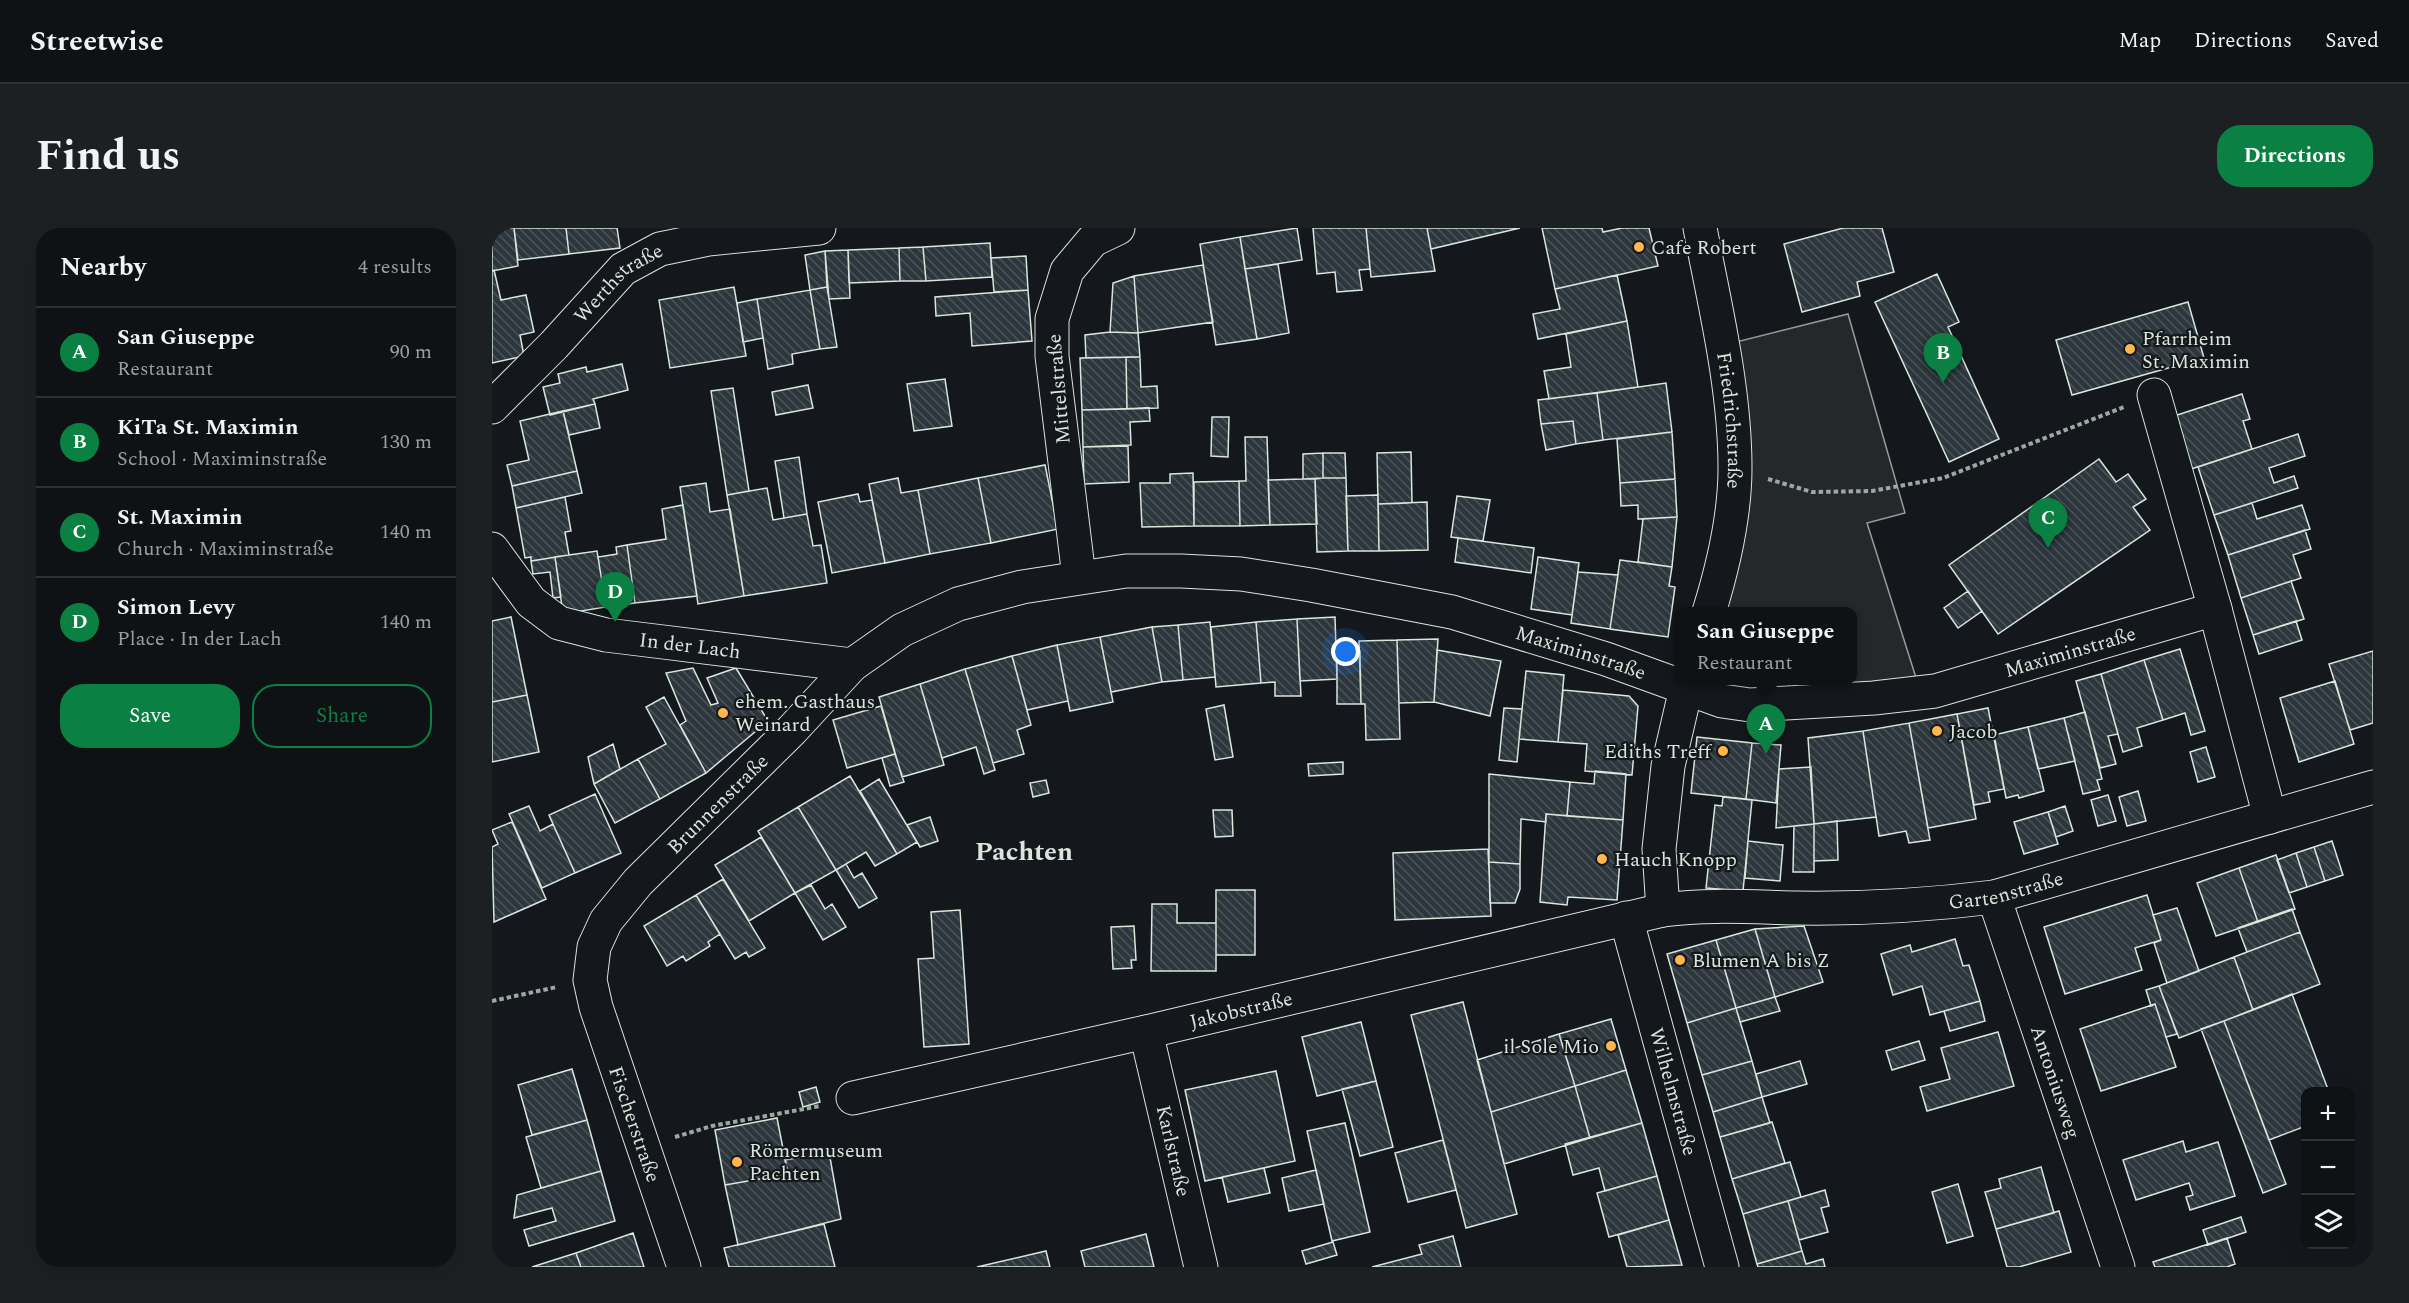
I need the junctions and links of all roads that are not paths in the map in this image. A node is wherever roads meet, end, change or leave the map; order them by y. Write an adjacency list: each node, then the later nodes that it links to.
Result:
1 (819, 228): 5 (street, Werthstraße)
2 (1700, 228): 8 (street, Friedrichstraße)
3 (1092, 232): 7 (street, Mittelstraße)
4 (2154, 395): 9 (street)
5 (492, 407)
6 (492, 549): 10 (street, In der Lach)
7 (1079, 577): 10 (street, Brunnenstraße); 11 (street, Maximinstraße)
8 (1710, 607)
9 (2215, 609): 13 (street, Maximinstraße); 15 (street)
10 (852, 665): 19 (street, Brunnenstraße)
11 (1674, 680)
12 (1687, 685): 17 (street)
13 (1689, 685)
14 (2373, 788): 15 (street, Gartenstraße)
15 (2270, 817): 16 (street, Gartenstraße)
16 (1994, 897): 17 (street, Gartenstraße); 25 (street, Antoniusweg)
17 (1663, 910): 18 (street, Gartenstraße)
18 (1626, 918): 20 (street, Jakobstraße); 24 (street, Wilhelmstraße)
19 (590, 980): 22 (street, Fischerstraße)
20 (1146, 1032): 21 (street, Jakobstraße); 23 (street, Karlstraße)
21 (853, 1098)
22 (684, 1267)
23 (1201, 1267)
24 (1722, 1267)
25 (2118, 1267)

